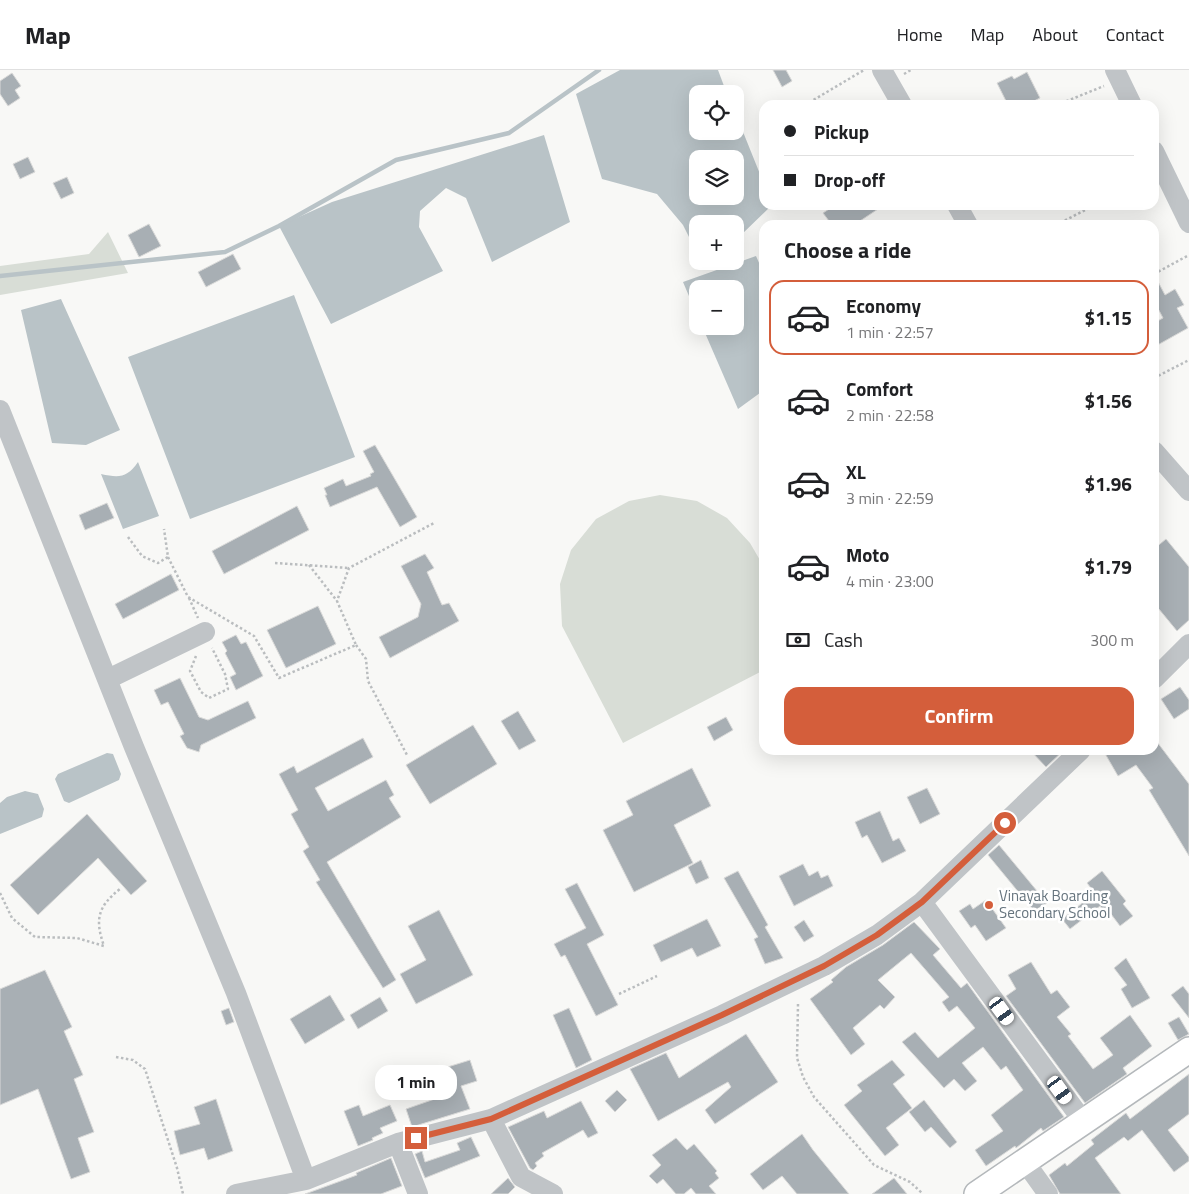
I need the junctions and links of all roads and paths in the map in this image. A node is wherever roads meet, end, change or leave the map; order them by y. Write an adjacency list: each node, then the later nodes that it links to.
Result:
1 (864, 70): 4 (path)
2 (882, 70): 5 (street)
3 (1117, 75): 6 (path); 7 (street)
4 (813, 100)
5 (899, 100)
6 (1067, 100)
7 (1130, 100)
8 (1159, 161): 11 (street)
9 (1085, 210): 10 (path)
10 (1066, 220)
11 (1189, 223)
12 (1189, 255): 13 (path)
13 (1159, 271)
14 (1189, 360): 15 (path)
15 (1159, 375)
16 (0, 410): 32 (street)
17 (1159, 457): 18 (street)
18 (1189, 491)
19 (434, 523): 25 (path)
20 (164, 529): 22 (path)
21 (128, 538): 22 (path)
22 (168, 557): 26 (path)
23 (275, 563): 24 (path)
24 (309, 565): 25 (path); 27 (path)
25 (349, 568): 27 (path)
26 (188, 597): 28 (path); 29 (path)
27 (337, 602): 29 (path)
28 (205, 632): 28 (path); 32 (street)
29 (356, 644): 33 (path)
30 (1189, 644): 31 (street)
31 (1159, 674)
32 (108, 680): 47 (street)
33 (407, 755)
34 (1076, 755): 37 (street)
35 (120, 889): 36 (path)
36 (0, 893)
37 (922, 902): 43 (street); 44 (street)
38 (657, 976): 39 (path)
39 (619, 994)
40 (798, 1004): 52 (path)
41 (1189, 1050): 44 (main road)
42 (116, 1057): 48 (path)
43 (491, 1119): 45 (street); 51 (street)
44 (1083, 1121): 46 (main road)
45 (398, 1143): 47 (street); 50 (street)
46 (1025, 1162): 53 (main road); 54 (street)
47 (306, 1180): 49 (street)
48 (183, 1194)
49 (236, 1194)
50 (418, 1194)
51 (553, 1194)
52 (923, 1194)
53 (977, 1194)
54 (1048, 1194)

